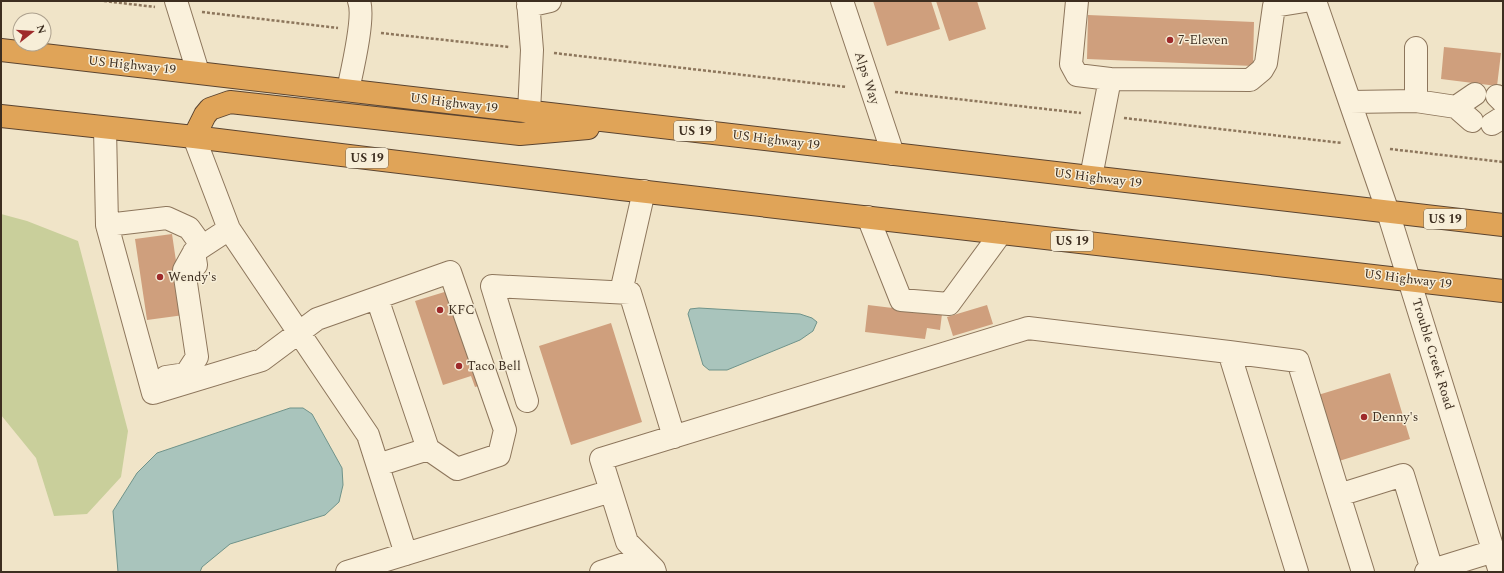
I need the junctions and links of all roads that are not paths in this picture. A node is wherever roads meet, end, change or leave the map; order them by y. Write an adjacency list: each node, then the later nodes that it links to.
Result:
1 (359, 1): 14 (street)
2 (550, 1): 7 (street)
3 (842, 1): 25 (street, Alps Way)
4 (1077, 1): 13 (street)
5 (1305, 1): 8 (street)
6 (1315, 1): 17 (street, Trouble Creek Road)
7 (528, 3): 19 (street)
8 (1271, 3): 13 (street)
9 (178, 5): 12 (street)
10 (1416, 48): 16 (street)
11 (1, 50): 12 (highway, US Highway 19 / US 19)
12 (198, 72): 14 (highway, US Highway 19 / US 19)
13 (1110, 79): 26 (street)
14 (348, 90): 19 (highway, US Highway 19 / US 19)
15 (1475, 94): 18 (street)
16 (1416, 101): 17 (street); 18 (street)
17 (1350, 102): 28 (street, Trouble Creek Road)
18 (1456, 107): 21 (street)
19 (529, 112): 22 (highway, US Highway 19 / US 19)
20 (1, 116): 23 (highway, US Highway 19 / US 19)
21 (1489, 121)
22 (635, 124): 24 (highway); 25 (highway, US Highway 19 / US 19)
23 (105, 128): 24 (highway, US Highway 19 / US 19); 30 (street)
24 (194, 138): 27 (highway, US Highway 19 / US 19); 32 (street)
25 (893, 154): 26 (highway, US Highway 19 / US 19)
26 (1091, 178): 28 (highway, US Highway 19 / US 19)
27 (644, 191): 29 (highway, US Highway 19 / US 19); 37 (street)
28 (1388, 212): 31 (highway, US Highway 19 / US 19); 35 (street, Trouble Creek Road)
29 (868, 217): 33 (highway, US Highway 19 / US 19); 33 (street)
30 (107, 225): 34 (street); 41 (street)
31 (1503, 226)
32 (228, 228): 34 (street); 39 (street)
33 (1002, 233): 35 (highway, US Highway 19 / US 19)
34 (198, 249): 41 (street); 42 (street)
35 (1410, 280): 36 (highway, US Highway 19 / US 19); 49 (street, Trouble Creek Road)
36 (1503, 291)
37 (621, 292): 43 (street); 44 (street)
38 (377, 298): 39 (street); 45 (street); 45 (street)
39 (298, 332): 42 (street); 46 (street)
40 (1229, 352): 44 (street); 48 (street); 55 (street)
41 (145, 362): 42 (street)
42 (211, 376)
43 (527, 401)
44 (674, 437): 47 (street)
45 (428, 449): 46 (street)
46 (378, 465): 50 (street)
47 (611, 491): 50 (street); 51 (street)
48 (1339, 495): 52 (street); 56 (street)
49 (1495, 546): 52 (street); 57 (street, Trouble Creek Road)
50 (406, 554): 53 (street)
51 (649, 565): 54 (street)
52 (1429, 571)
53 (347, 572)
54 (601, 572)
55 (1297, 572)
56 (1363, 572)
57 (1500, 572)

